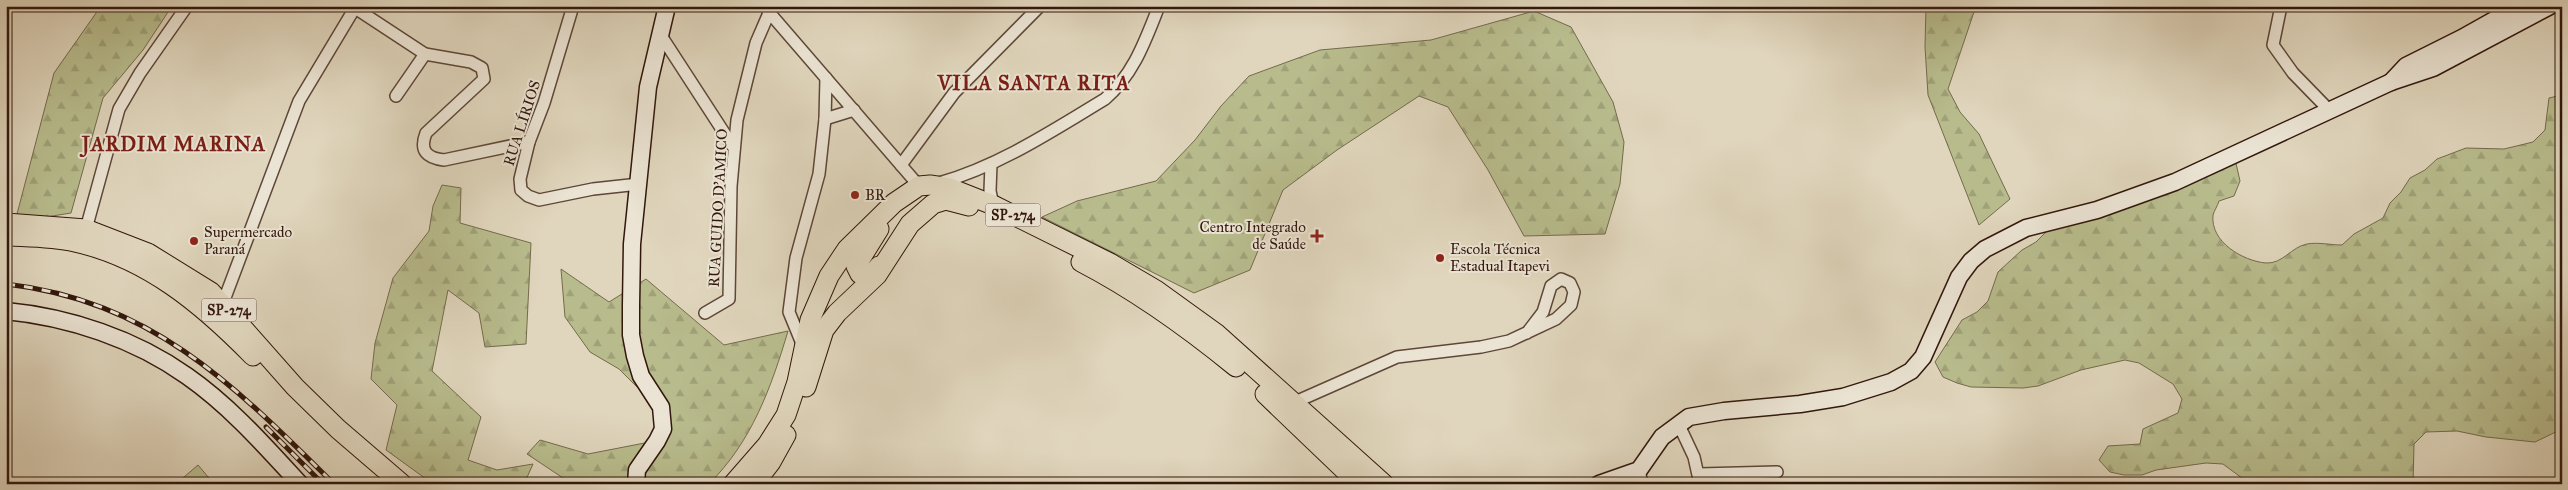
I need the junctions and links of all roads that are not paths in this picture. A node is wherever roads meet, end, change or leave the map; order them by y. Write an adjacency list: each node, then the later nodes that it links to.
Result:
1 (187, 6): 28 (street)
2 (573, 6): 19 (street, RUA LÍRIOS)
3 (667, 6): 11 (street)
4 (1040, 6): 22 (street)
5 (1159, 6): 21 (street)
6 (2281, 6): 17 (street)
7 (2519, 6): 14 (street)
8 (2550, 6): 14 (street)
9 (356, 7): 12 (street); 31 (street)
10 (770, 9): 13 (street); 20 (street, RUA GUIDO D'AMICO)
11 (660, 34): 20 (street); 23 (street)
12 (425, 54): 15 (street); 19 (street)
13 (826, 78): 16 (street); 18 (street)
14 (2391, 82): 17 (street)
15 (396, 96)
16 (854, 110): 18 (street); 22 (street)
17 (2330, 110): 37 (street)
18 (826, 119): 35 (street)
19 (529, 142): 23 (street, RUA LÍRIOS)
20 (734, 148): 33 (street, RUA GUIDO D'AMICO)
21 (991, 164): 24 (street); 25 (street)
22 (901, 165): 24 (street)
23 (639, 184): 44 (street)
24 (925, 186): 25 (main road, SP-274); 26 (main road)
25 (993, 205): 36 (main road, SP-274)
26 (888, 210): 30 (main road); 35 (main road)
27 (6, 222): 28 (main road, SP-274)
28 (87, 222): 31 (main road, SP-274)
29 (6, 235): 42 (main road, SP-274)
30 (898, 245): 46 (main road, SP-274); 47 (main road, SP-274)
31 (223, 302): 43 (main road, SP-274)
32 (6, 311): 41 (street)
33 (705, 313)
34 (1527, 333): 34 (street); 36 (street)
35 (803, 346): 45 (main road)
36 (1293, 403): 48 (main road, SP-274)
37 (1678, 423): 39 (street); 40 (street)
38 (1777, 472): 40 (street)
39 (1641, 477): 49 (street)
40 (1699, 479)
41 (300, 484)
42 (389, 484)
43 (402, 484)
44 (636, 484)
45 (733, 484)
46 (754, 484)
47 (1359, 484)
48 (1384, 484)
49 (1599, 484)

